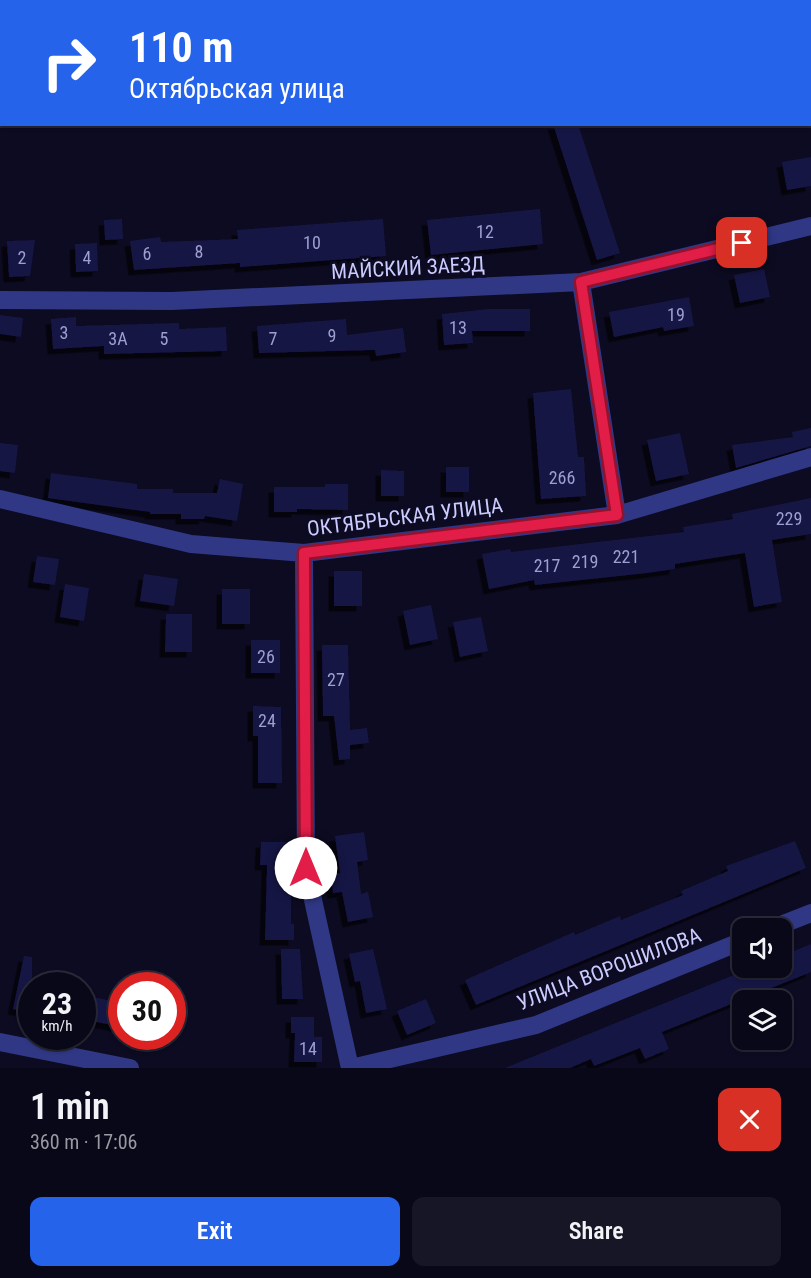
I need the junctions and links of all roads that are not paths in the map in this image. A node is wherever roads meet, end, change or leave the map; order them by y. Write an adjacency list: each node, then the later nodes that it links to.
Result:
1 (811, 226): 2 (street, МАЙСКИЙ ЗАЕЗД)
2 (581, 282): 3 (street, МАЙСКИЙ ЗАЕЗД); 6 (street)
3 (0, 300)
4 (811, 457): 6 (street, ОКТЯБРЬСКАЯ УЛИЦА)
5 (0, 499): 7 (street, ОКТЯБРЬСКАЯ УЛИЦА)
6 (617, 515): 7 (street, ОКТЯБРЬСКАЯ УЛИЦА)
7 (304, 553): 13 (street)
8 (811, 913): 9 (street)
9 (792, 920)
10 (732, 945): 13 (street, УЛИЦА ВОРОШИЛОВА)
11 (0, 1042): 12 (street)
12 (130, 1068)
13 (350, 1068)

